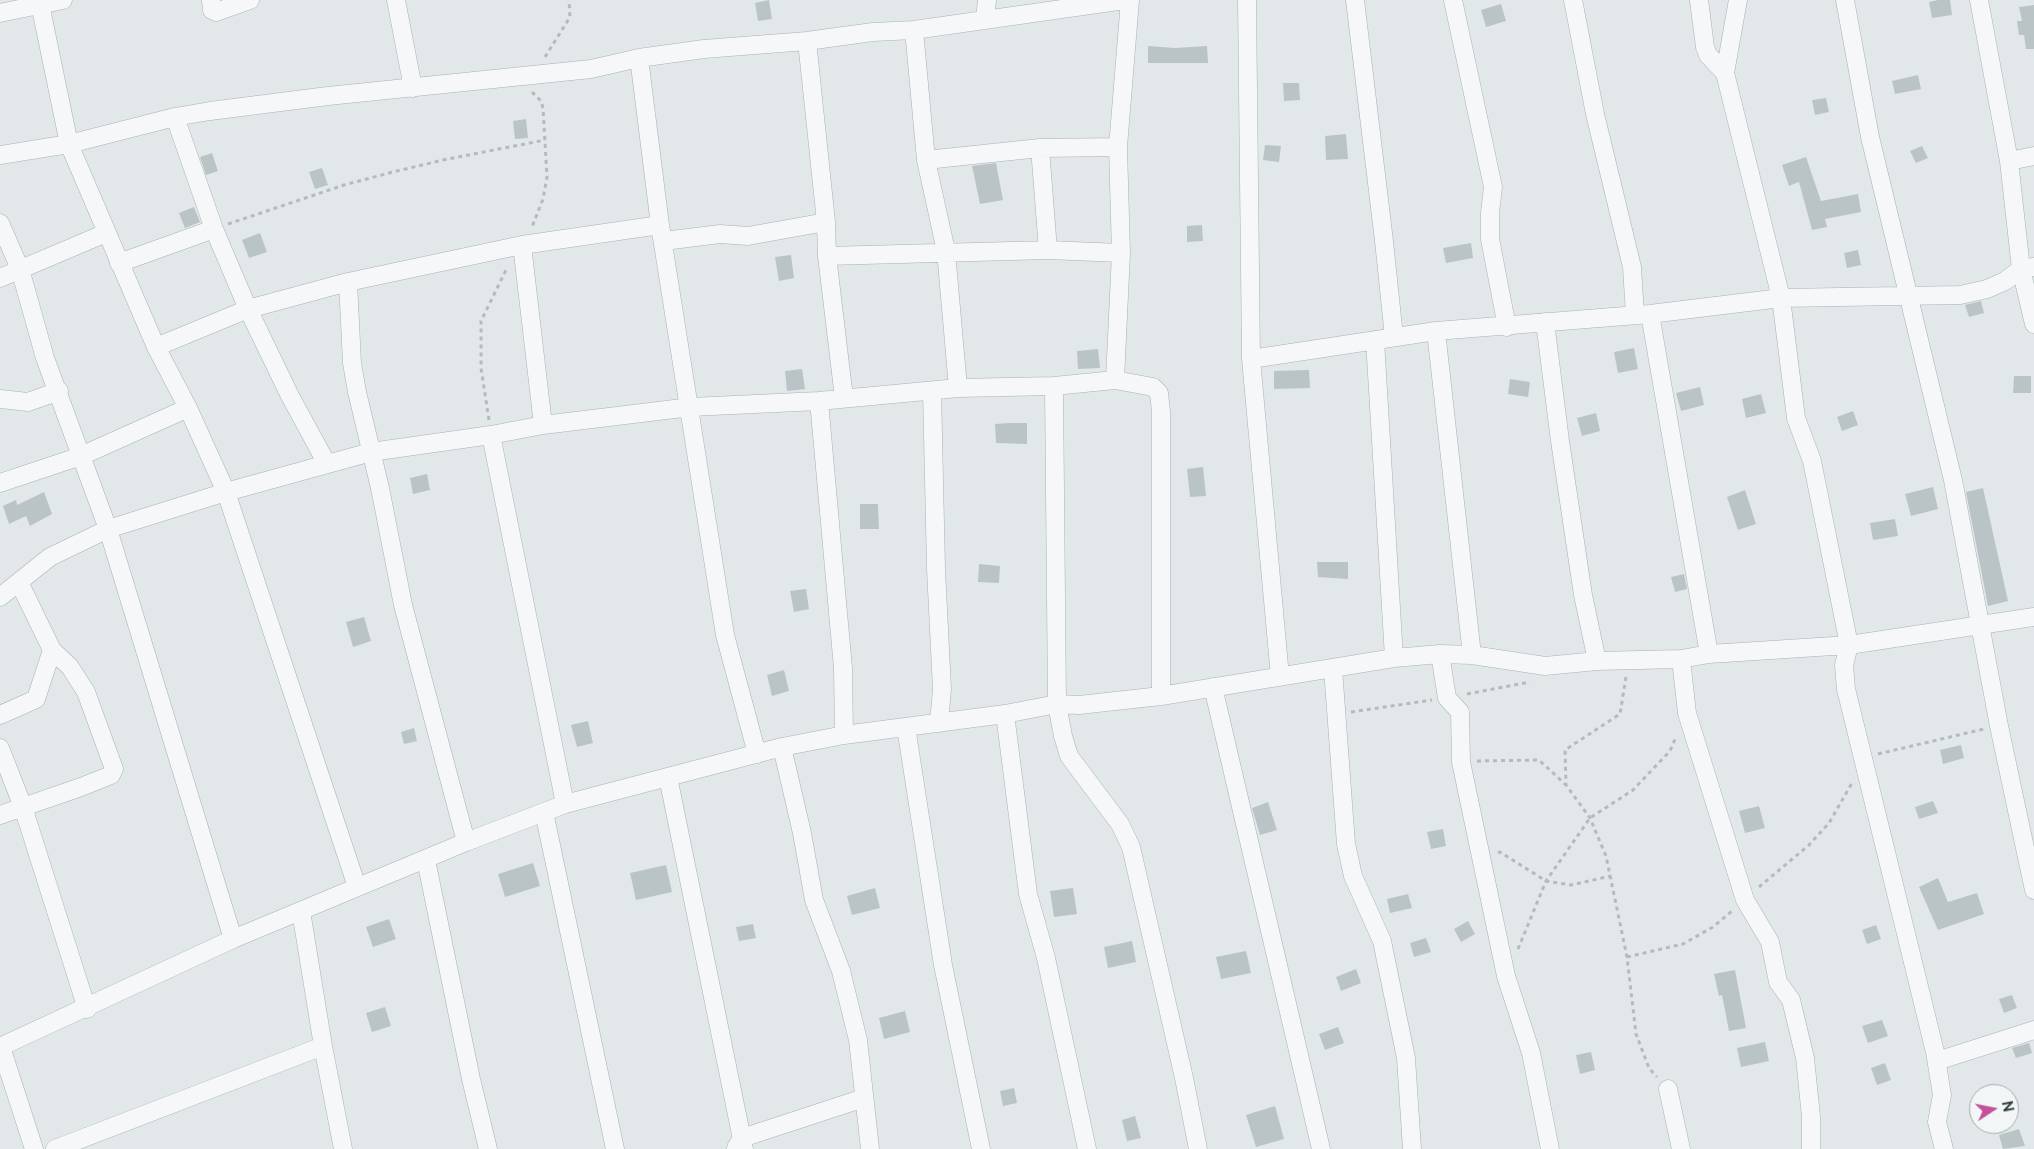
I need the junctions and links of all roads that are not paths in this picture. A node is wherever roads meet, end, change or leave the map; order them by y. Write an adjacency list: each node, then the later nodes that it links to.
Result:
1 (63, 0): 16 (street)
2 (211, 0): 3 (street)
3 (250, 0)
4 (396, 0): 23 (street)
5 (987, 0): 18 (street)
6 (1125, 0): 18 (street)
7 (1130, 0): 26 (street)
8 (1247, 0): 58 (street)
9 (1355, 0): 55 (street)
10 (1453, 0): 53 (street)
11 (1573, 0): 50 (street)
12 (1699, 0): 22 (street)
13 (1738, 0): 22 (street)
14 (1845, 0): 47 (street)
15 (1979, 0): 31 (street)
16 (40, 4): 17 (street); 25 (street)
17 (0, 14)
18 (985, 19): 19 (street)
19 (914, 30): 20 (street); 30 (street)
20 (807, 41): 21 (street); 32 (street)
21 (640, 58): 23 (street); 36 (street)
22 (1725, 73): 48 (street)
23 (413, 88): 24 (street)
24 (175, 117): 25 (street); 34 (street)
25 (69, 144): 28 (street); 35 (street)
26 (1118, 147): 27 (street); 40 (street)
27 (1040, 148): 30 (street); 38 (street)
28 (0, 156)
29 (2034, 156): 31 (street)
30 (926, 160): 39 (street)
31 (2010, 161): 43 (street)
32 (826, 222): 36 (street); 41 (street)
33 (0, 223): 44 (street)
34 (214, 229): 42 (street); 49 (street)
35 (106, 233): 42 (street); 44 (street)
36 (662, 233): 37 (street); 67 (street)
37 (522, 245): 46 (street); 69 (street)
38 (1048, 250): 39 (street); 40 (street)
39 (946, 251): 41 (street); 61 (street)
40 (1121, 253): 59 (street)
41 (827, 256): 64 (street)
42 (119, 263): 57 (street)
43 (2027, 268): 47 (street); 52 (street)
44 (20, 269): 45 (street); 62 (street)
45 (0, 278)
46 (348, 282): 49 (street); 71 (street)
47 (1909, 296): 48 (street); 80 (street)
48 (1781, 298): 50 (street); 81 (street)
49 (248, 309): 57 (street); 73 (street)
50 (1643, 314): 51 (street); 84 (street)
51 (1545, 322): 53 (street); 88 (street)
52 (2034, 324)
53 (1508, 327): 54 (street)
54 (1436, 331): 55 (street); 85 (street)
55 (1394, 337): 56 (street)
56 (1375, 340): 58 (street); 86 (street)
57 (156, 347): 68 (street)
58 (1250, 358): 90 (street)
59 (1115, 380): 60 (street); 92 (street)
60 (1054, 386): 61 (street); 93 (street)
61 (958, 388): 63 (street)
62 (59, 391): 65 (street); 72 (street)
63 (932, 391): 64 (street); 96 (street)
64 (844, 398): 66 (street)
65 (0, 399)
66 (818, 401): 67 (street); 98 (street)
67 (691, 407): 69 (street); 101 (street)
68 (188, 408): 72 (street); 75 (street)
69 (543, 425): 70 (street)
70 (491, 435): 71 (street); 103 (street)
71 (371, 452): 73 (street); 107 (street)
72 (81, 456): 74 (street); 76 (street)
73 (327, 464): 75 (street)
74 (0, 483)
75 (226, 492): 76 (street); 109 (street)
76 (108, 529): 77 (street); 112 (street)
77 (19, 582): 78 (street); 82 (street)
78 (0, 597)
79 (2034, 617): 80 (street)
80 (1980, 624): 81 (street); 110 (street)
81 (1849, 645): 84 (street); 117 (street)
82 (52, 650): 95 (street); 104 (street)
83 (1440, 654): 85 (street); 86 (street); 132 (street)
84 (1710, 654): 87 (street)
85 (1472, 656): 88 (street)
86 (1394, 658): 89 (street)
87 (1681, 659): 88 (street); 134 (street)
88 (1597, 661)
89 (1333, 669): 90 (street); 122 (street)
90 (1280, 677): 91 (street)
91 (1213, 687): 92 (street); 131 (street)
92 (1161, 696): 93 (street)
93 (1057, 704): 94 (street); 130 (street)
94 (1005, 714): 96 (street); 129 (street)
95 (0, 715)
96 (939, 723): 97 (street)
97 (906, 728): 98 (street); 128 (street)
98 (844, 735): 99 (street)
99 (782, 747): 101 (street); 119 (street)
100 (0, 748): 104 (street)
101 (757, 754): 102 (street)
102 (668, 777): 103 (street); 121 (street)
103 (565, 804): 105 (street)
104 (23, 807): 106 (street); 113 (street)
105 (544, 812): 107 (street); 126 (street)
106 (0, 815)
107 (466, 842): 108 (street)
108 (426, 860): 109 (street); 125 (street)
109 (357, 887): 111 (street)
110 (2034, 890)
111 (302, 911): 112 (street); 115 (street)
112 (233, 940): 113 (street)
113 (87, 1009): 116 (street)
114 (2034, 1030): 117 (street)
115 (323, 1046): 123 (street); 124 (street)
116 (0, 1047): 120 (street)
117 (1937, 1061): 135 (street)
118 (1668, 1089): 133 (street)
119 (864, 1098): 121 (street); 127 (street)
120 (29, 1145)
121 (740, 1145)
122 (1410, 1148)
123 (55, 1149)
124 (343, 1149)
125 (488, 1149)
126 (615, 1149)
127 (870, 1149)
128 (981, 1149)
129 (1087, 1149)
130 (1198, 1149)
131 (1321, 1149)
132 (1550, 1149)
133 (1681, 1149)
134 (1811, 1149)
135 (1944, 1149)

